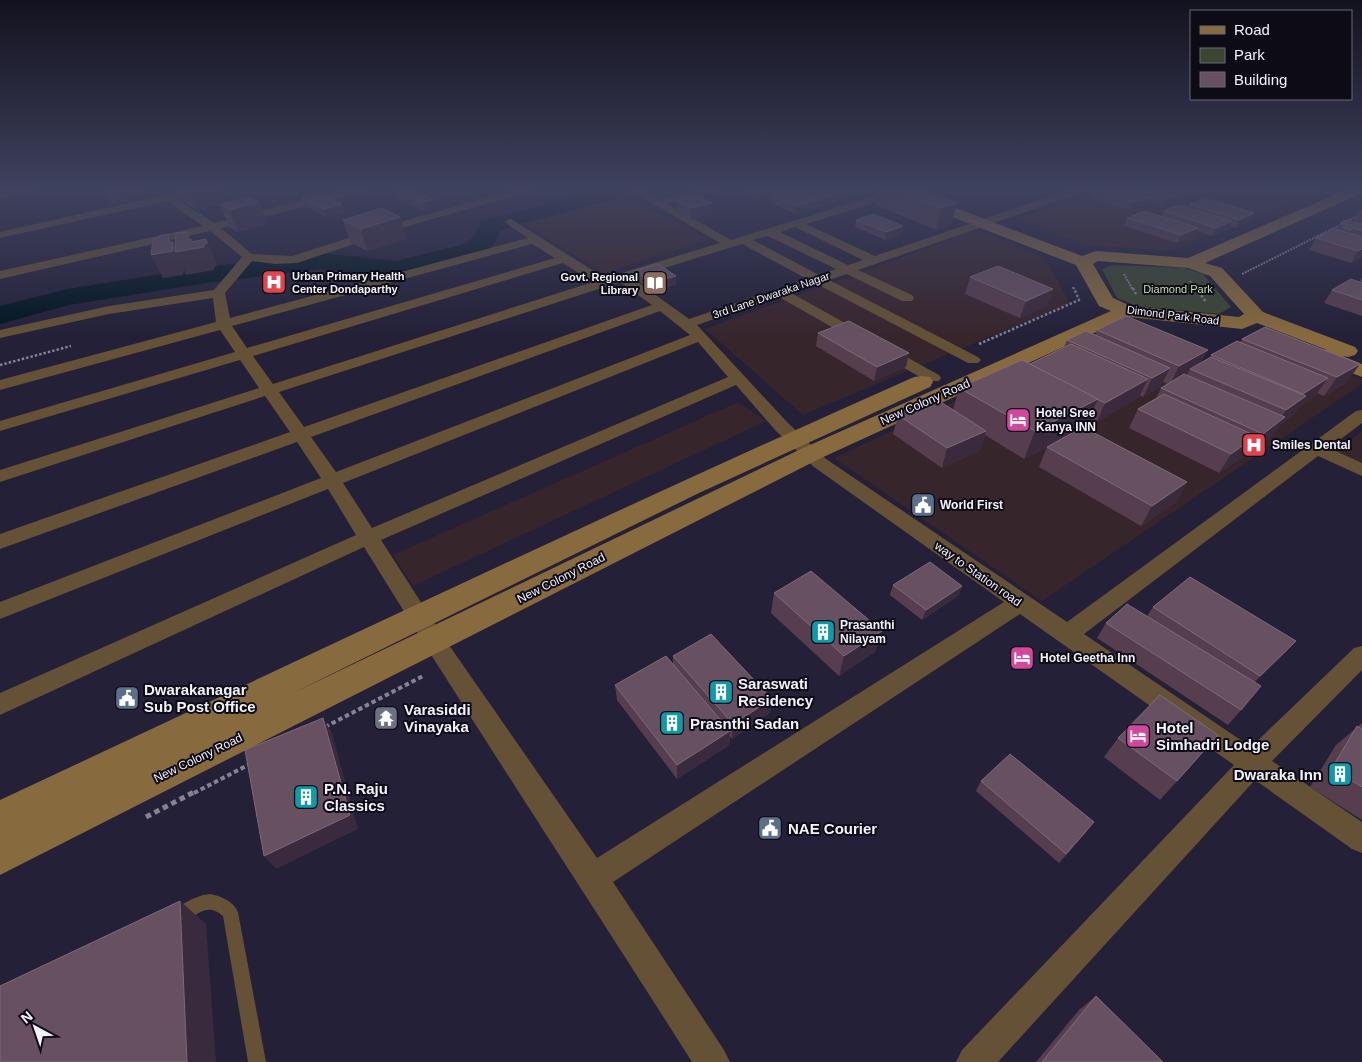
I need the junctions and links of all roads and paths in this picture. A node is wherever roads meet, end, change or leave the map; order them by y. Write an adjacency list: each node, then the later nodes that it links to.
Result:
1 (161, 239): 21 (street)
2 (226, 239): 14 (street)
3 (363, 239): 14 (street)
4 (729, 239): 13 (street)
5 (742, 239): 13 (street)
6 (783, 239): 18 (street)
7 (828, 239): 17 (street)
8 (937, 239): 17 (street, 3rd Lane Dwaraka Nagar)
9 (1036, 239): 16 (main road, Dimond Park Road)
10 (1255, 239): 19 (main road)
11 (1313, 239): 25 (path)
12 (534, 240): 15 (street, way to Station road); 22 (street)
13 (734, 241): 23 (street); 24 (street)
14 (249, 257): 28 (street)
15 (567, 258): 23 (street, way to Station road); 30 (street)
16 (1090, 259): 19 (main road, Dimond Park Road); 32 (main road)
17 (874, 260): 18 (street, 3rd Lane Dwaraka Nagar)
18 (847, 270): 24 (street, 3rd Lane Dwaraka Nagar); 29 (street)
19 (1188, 270): 31 (path); 34 (main road, Dimond Park Road)
20 (1132, 273): 32 (path)
21 (0, 275)
22 (390, 279): 30 (street); 35 (street)
23 (613, 280): 33 (street, way to Station road); 45 (street)
24 (816, 280): 27 (street, 3rd Lane Dwaraka Nagar); 39 (street)
25 (1244, 280)
26 (1071, 284): 39 (path)
27 (780, 292): 36 (street, 3rd Lane Dwaraka Nagar); 43 (street)
28 (218, 293): 35 (street); 37 (street)
29 (907, 298)
30 (424, 301): 38 (street)
31 (1198, 303)
32 (1124, 304): 34 (main road, Dimond Park Road); 39 (main road, New Colony Road); 49 (main road, New Colony Road)
33 (661, 306): 36 (street, way to Station road); 48 (street)
34 (1249, 319): 40 (main road, Dimond Park Road); 41 (main road, Dimond Park Road)
35 (223, 324): 38 (street); 44 (street)
36 (693, 330): 42 (street, way to Station road); 53 (street, 3rd Lane Dwaraka Nagar)
37 (0, 334)
38 (243, 355): 45 (street); 47 (street)
39 (966, 356): 43 (main road, New Colony Road)
40 (1362, 356)
41 (1362, 371)
42 (739, 378): 49 (street, way to Station road); 54 (street)
43 (933, 378): 49 (main road, New Colony Road)
44 (0, 385)
45 (269, 392): 48 (street); 52 (street)
46 (1362, 415): 50 (street)
47 (0, 426)
48 (298, 434): 53 (street); 55 (street)
49 (802, 446): 56 (street, way to Station road); 58 (main road, New Colony Road); 60 (main road, New Colony Road)
50 (1318, 449): 51 (street); 59 (street)
51 (1362, 470)
52 (0, 476)
53 (332, 480): 54 (street); 57 (street, 3rd Lane Dwaraka Nagar)
54 (367, 538): 58 (street); 62 (street)
55 (0, 542)
56 (1020, 603): 59 (street, way to Station road); 70 (street)
57 (0, 611)
58 (419, 617): 60 (street); 67 (main road, New Colony Road)
59 (1067, 634): 65 (street, way to Station road)
60 (441, 652): 63 (path); 69 (main road, New Colony Road); 70 (street)
61 (1362, 655): 65 (street)
62 (0, 704)
63 (317, 731)
64 (256, 762): 66 (path)
65 (1253, 763): 68 (street, way to Station road); 74 (street)
66 (141, 819)
67 (0, 820)
68 (1362, 838)
69 (0, 855)
70 (593, 878): 73 (street)
71 (162, 925): 72 (lane)
72 (257, 1062)
73 (712, 1062)
74 (974, 1062)

